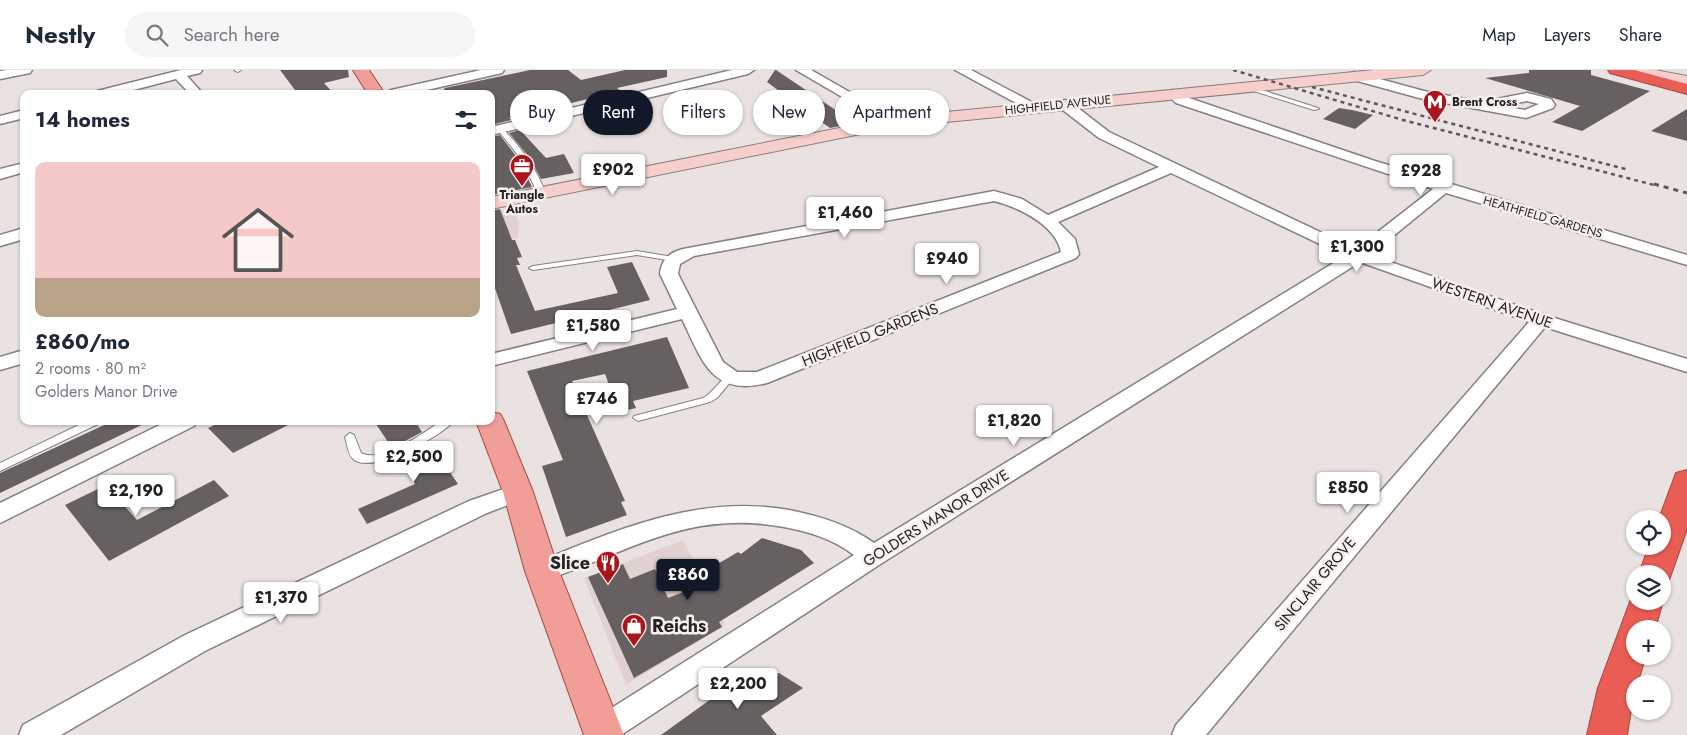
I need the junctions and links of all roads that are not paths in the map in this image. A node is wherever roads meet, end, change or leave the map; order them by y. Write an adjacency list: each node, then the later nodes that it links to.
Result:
1 (26, 70): 12 (street)
2 (196, 70): 11 (street)
3 (361, 70): 19 (main road)
4 (498, 70): 20 (street)
5 (748, 70): 30 (street)
6 (802, 70): 21 (street)
7 (961, 70): 25 (street)
8 (1423, 70): 13 (street, HIGHFIELD AVENUE)
9 (1616, 70): 16 (highway)
10 (1630, 70): 14 (street)
11 (178, 74): 17 (street); 18 (street)
12 (0, 75)
13 (1354, 76): 15 (street, HIGHFIELD AVENUE); 24 (street)
14 (1687, 81)
15 (1246, 87): 22 (street, HIGHFIELD AVENUE); 26 (lane)
16 (1687, 88)
17 (117, 90)
18 (193, 90)
19 (374, 90)
20 (409, 90)
21 (838, 90)
22 (1173, 94): 23 (street, HIGHFIELD AVENUE); 35 (street, HEATHFIELD GARDENS)
23 (1064, 104): 25 (street, HIGHFIELD AVENUE); 33 (street, WESTERN AVENUE)
24 (1480, 106)
25 (1034, 107): 28 (street, HIGHFIELD AVENUE)
26 (1316, 109)
27 (20, 115): 29 (street)
28 (949, 116)
29 (0, 120)
30 (496, 130): 36 (lane)
31 (835, 133): 36 (street, HIGHFIELD AVENUE)
32 (20, 168): 34 (street)
33 (1170, 168): 38 (street); 41 (street, WESTERN AVENUE)
34 (0, 174)
35 (1443, 188): 41 (street, GOLDERS MANOR DRIVE); 43 (street, HEATHFIELD GARDENS)
36 (542, 194): 37 (street, HIGHFIELD AVENUE)
37 (495, 202)
38 (1047, 221): 42 (street, HIGHFIELD GARDENS); 51 (street, HIGHFIELD GARDENS)
39 (20, 234): 40 (street)
40 (0, 241)
41 (1358, 256): 46 (street, WESTERN AVENUE); 62 (street, GOLDERS MANOR DRIVE)
42 (673, 260): 44 (lane); 45 (street)
43 (1687, 260)
44 (533, 268)
45 (688, 312): 48 (street); 51 (street)
46 (1541, 320): 50 (street, WESTERN AVENUE); 68 (street, SINCLAIR GROVE)
47 (20, 357): 49 (street)
48 (495, 359)
49 (0, 364)
50 (1687, 366)
51 (730, 377): 52 (lane)
52 (638, 418)
53 (88, 425): 58 (lane)
54 (178, 425): 61 (street)
55 (443, 425): 57 (lane)
56 (492, 425): 60 (main road)
57 (350, 438)
58 (0, 467)
59 (1687, 481): 63 (highway)
60 (518, 492): 64 (main road); 67 (street)
61 (1, 512)
62 (873, 556): 64 (street); 66 (street, GOLDERS MANOR DRIVE)
63 (1659, 565)
64 (542, 571): 66 (main road)
65 (1626, 661): 69 (highway)
66 (603, 733)
67 (34, 735)
68 (1187, 735)
69 (1607, 735)

